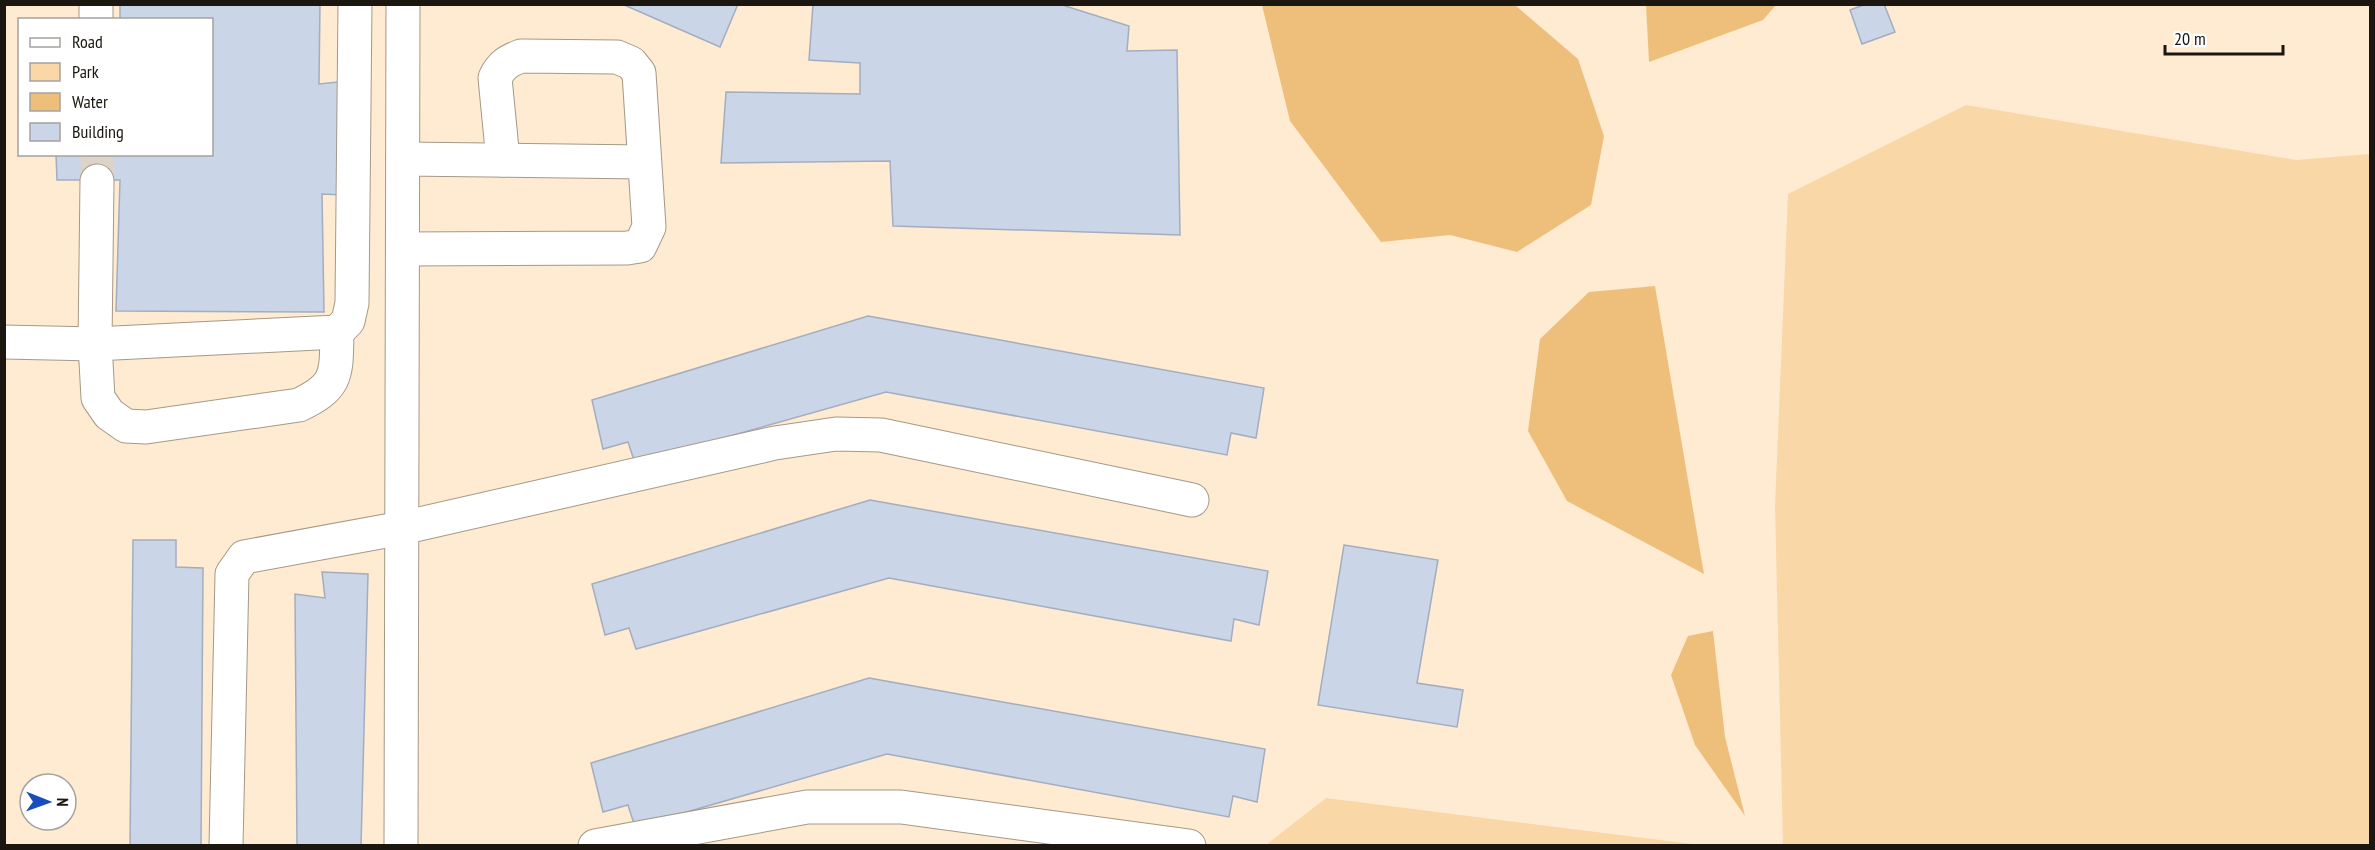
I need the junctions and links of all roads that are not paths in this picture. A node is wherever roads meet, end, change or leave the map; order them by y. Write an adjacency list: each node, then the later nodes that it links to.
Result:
1 (355, 4): 8 (lane)
2 (403, 4): 3 (lane)
3 (403, 159): 4 (lane); 7 (lane)
4 (503, 160): 5 (lane); 5 (lane)
5 (644, 162): 7 (lane)
6 (97, 180): 10 (lane)
7 (402, 249): 12 (lane)
8 (336, 332): 10 (lane); 10 (lane)
9 (4, 342): 10 (lane)
10 (95, 344)
11 (1192, 500): 12 (lane)
12 (402, 528): 13 (lane); 14 (lane)
13 (226, 846)
14 (401, 846)
15 (595, 846): 16 (lane)
16 (1189, 846)

